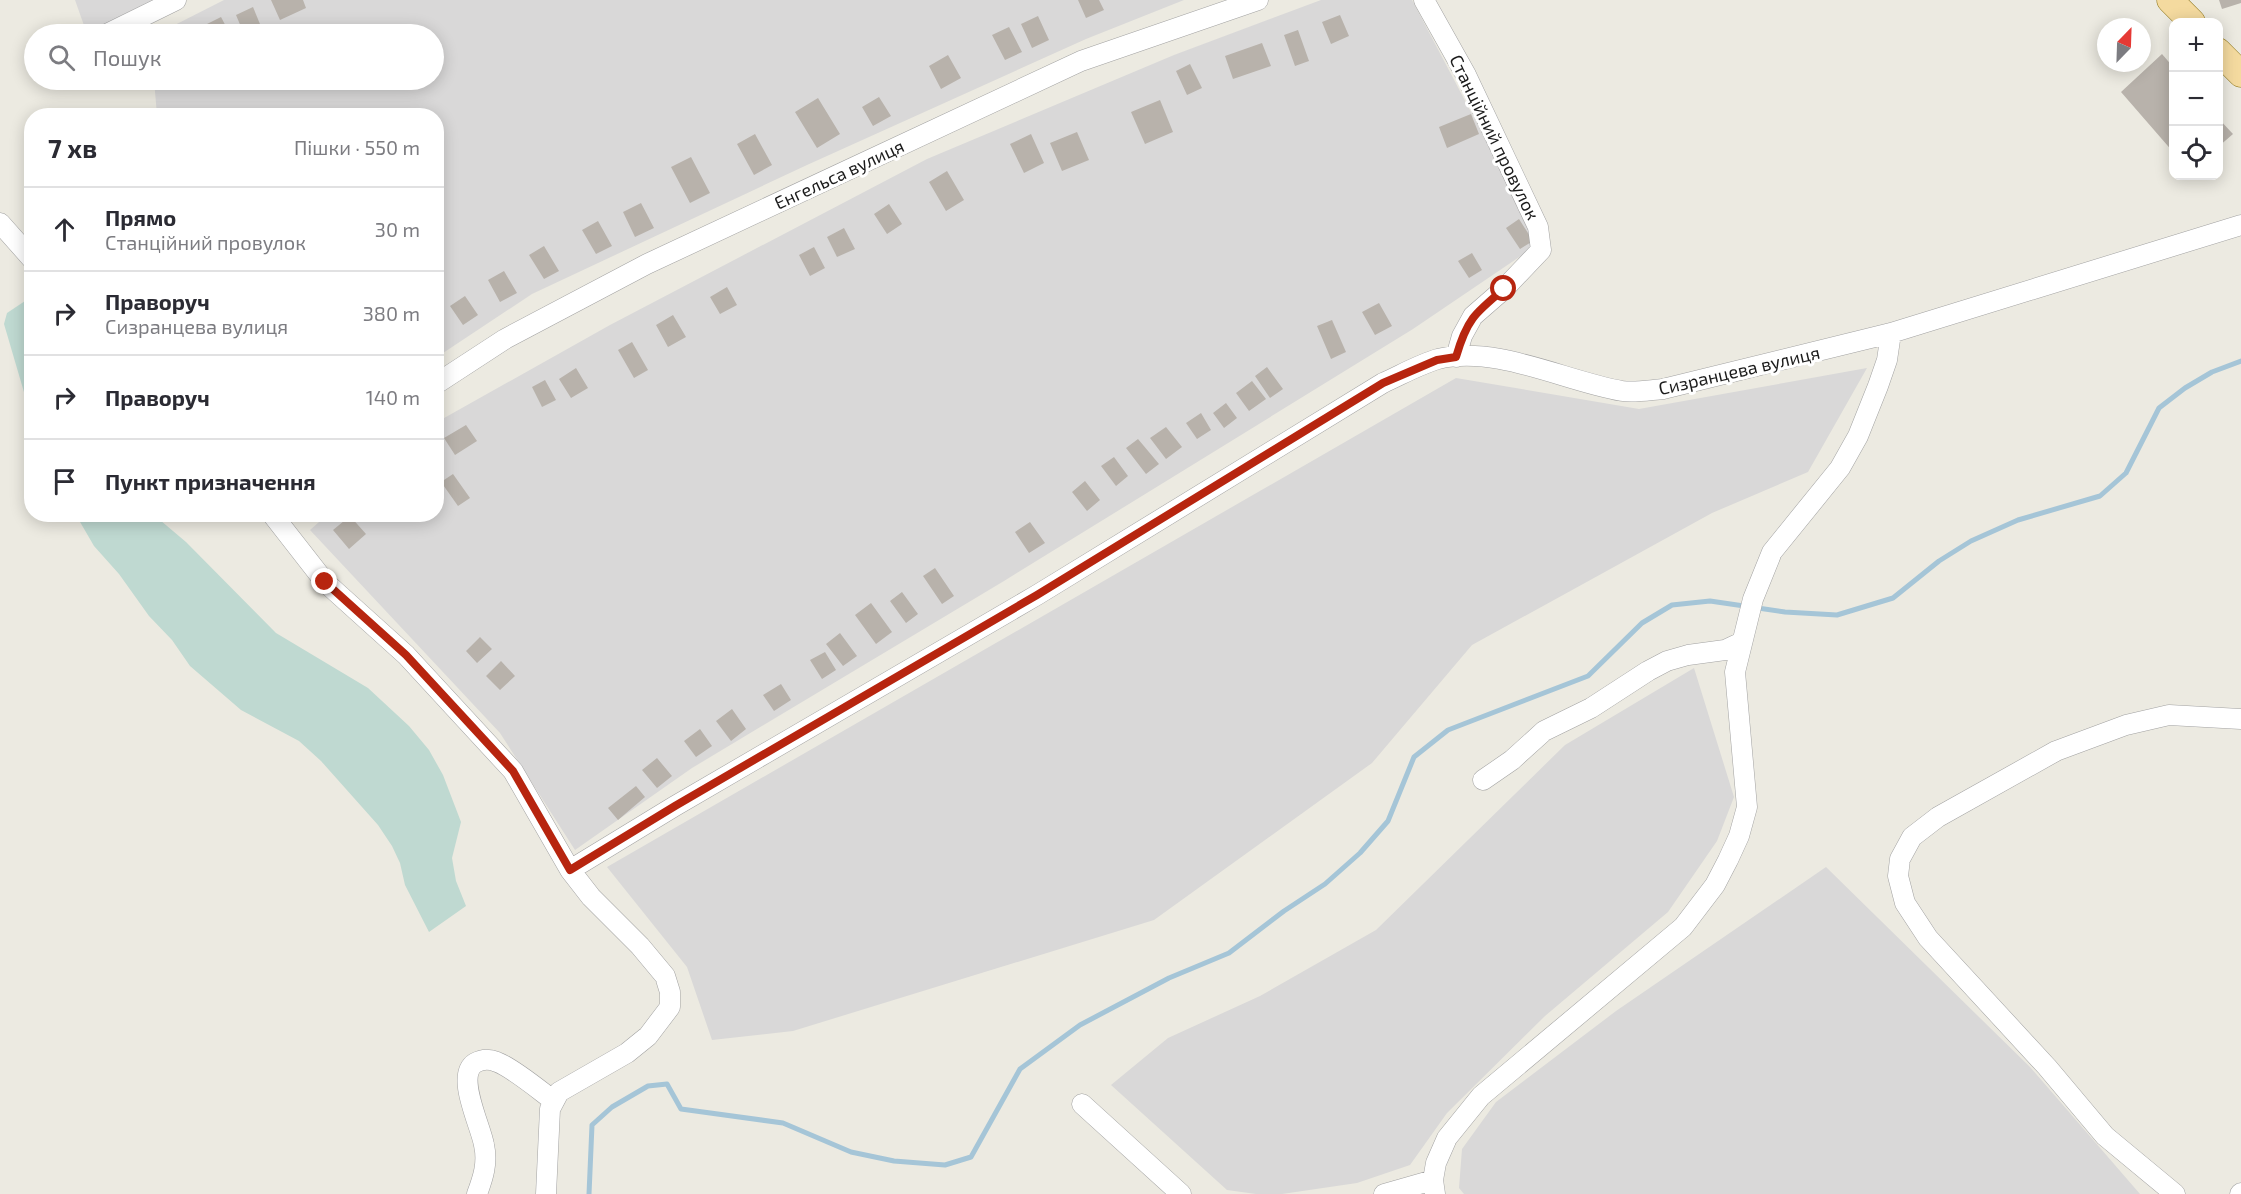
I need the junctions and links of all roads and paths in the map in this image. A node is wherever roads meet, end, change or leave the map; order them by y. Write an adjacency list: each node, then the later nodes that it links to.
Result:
1 (176, 0): 6 (street)
2 (1258, 0): 14 (street, Енгельса вулиця)
3 (1424, 0): 13 (street, Станційний провулок)
4 (2170, 0): 5 (main road)
5 (2188, 18)
6 (127, 24)
7 (2223, 56): 8 (main road)
8 (2241, 74)
9 (0, 224): 11 (street)
10 (2241, 225): 12 (street, Сизранцева вулиця)
11 (24, 251)
12 (1891, 333): 13 (street, Сизранцева вулиця); 16 (street)
13 (1456, 357): 19 (street, Сизранцева вулиця)
14 (444, 379)
15 (278, 522): 19 (street)
16 (1742, 642): 18 (street); 22 (street)
17 (2241, 719): 27 (street)
18 (1484, 780)
19 (570, 870): 20 (street)
20 (555, 1101): 23 (street); 24 (street)
21 (1082, 1104): 25 (street)
22 (1434, 1187): 26 (street)
23 (477, 1194)
24 (546, 1194)
25 (1181, 1194)
26 (1384, 1194)
27 (2175, 1194)

